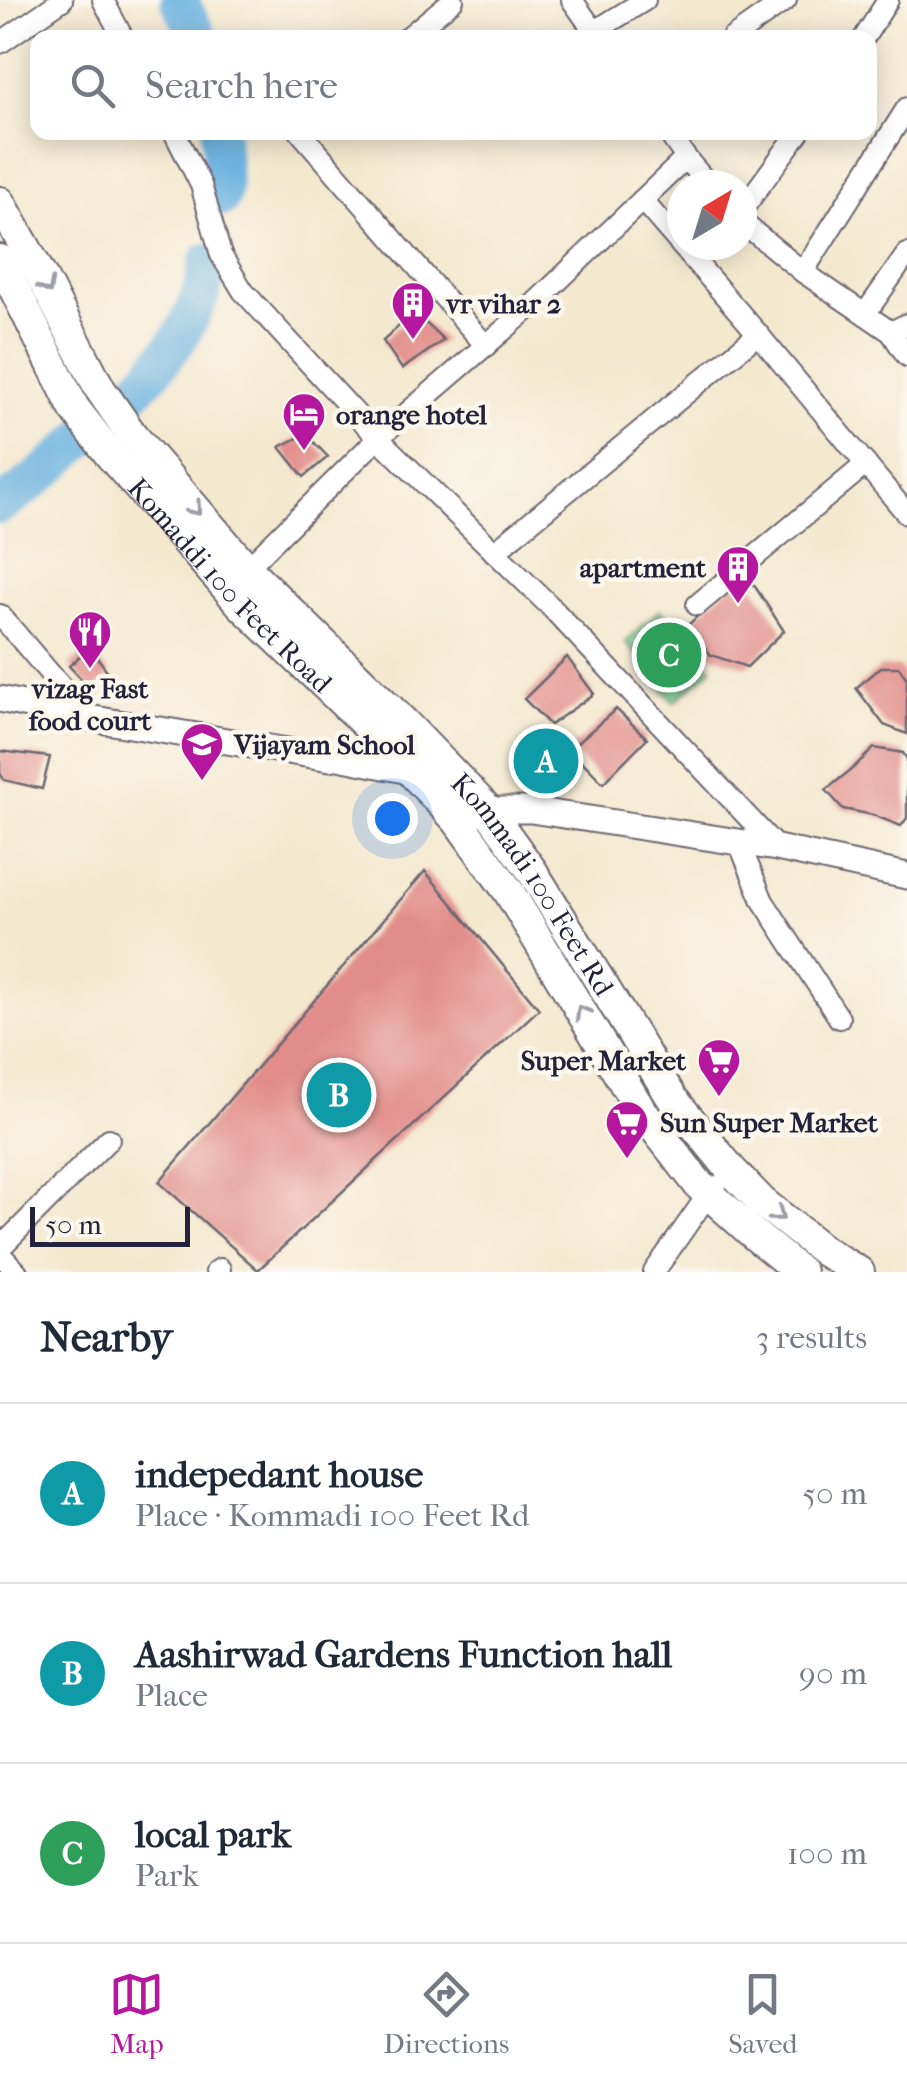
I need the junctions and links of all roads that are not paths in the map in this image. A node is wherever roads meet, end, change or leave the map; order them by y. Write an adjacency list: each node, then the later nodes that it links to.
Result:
1 (62, 0): 14 (street)
2 (103, 0): 8 (street)
3 (454, 0): 9 (street)
4 (572, 0): 10 (street)
5 (645, 0): 11 (street)
6 (786, 0): 12 (street)
7 (888, 0): 13 (street)
8 (120, 30)
9 (416, 30)
10 (594, 30)
11 (603, 30)
12 (743, 30)
13 (869, 30)
14 (0, 44)
15 (907, 108): 28 (street)
16 (178, 140): 34 (street)
17 (307, 140): 32 (street)
18 (674, 140): 20 (street)
19 (793, 140): 22 (street)
20 (686, 158): 21 (street); 23 (street)
21 (696, 170)
22 (757, 189)
23 (642, 200): 31 (street); 32 (street)
24 (0, 202): 35 (main road, Kommadi 100 Feet Rd, one-way to 35)
25 (757, 234): 28 (street)
26 (907, 254): 29 (street)
27 (0, 260): 35 (main road)
28 (803, 272): 29 (street)
29 (865, 314): 30 (street)
30 (899, 328): 33 (street)
31 (758, 334): 36 (street); 38 (street)
32 (486, 346): 34 (street)
33 (907, 356)
34 (378, 438): 38 (street); 39 (street)
35 (122, 446): 39 (main road, Kommadi 100 Feet Rd)
36 (866, 464): 37 (street); 40 (street)
37 (907, 514)
38 (494, 552): 50 (street)
39 (236, 579): 44 (main road, Kommadi 100 Feet Rd)
40 (697, 606)
41 (0, 615): 43 (street)
42 (0, 699): 43 (street)
43 (88, 718): 45 (street)
44 (392, 731): 45 (street); 46 (main road); 47 (main road, Kommadi 100 Feet Rd)
45 (330, 758): 46 (street)
46 (414, 774): 48 (main road)
47 (488, 810): 48 (street); 49 (street); 54 (main road, Kommadi 100 Feet Rd)
48 (457, 820): 55 (main road, one-way to 48)
49 (739, 843): 50 (street); 52 (street)
50 (777, 848): 51 (street)
51 (907, 876)
52 (840, 1018)
53 (109, 1139): 56 (street)
54 (732, 1171): 55 (street); 60 (main road, Kommadi 100 Feet Rd, one-way to 60)
55 (708, 1193): 58 (street); 59 (main road)
56 (0, 1251): 57 (street)
57 (17, 1272)
58 (654, 1272)
59 (800, 1272)
60 (859, 1272)

